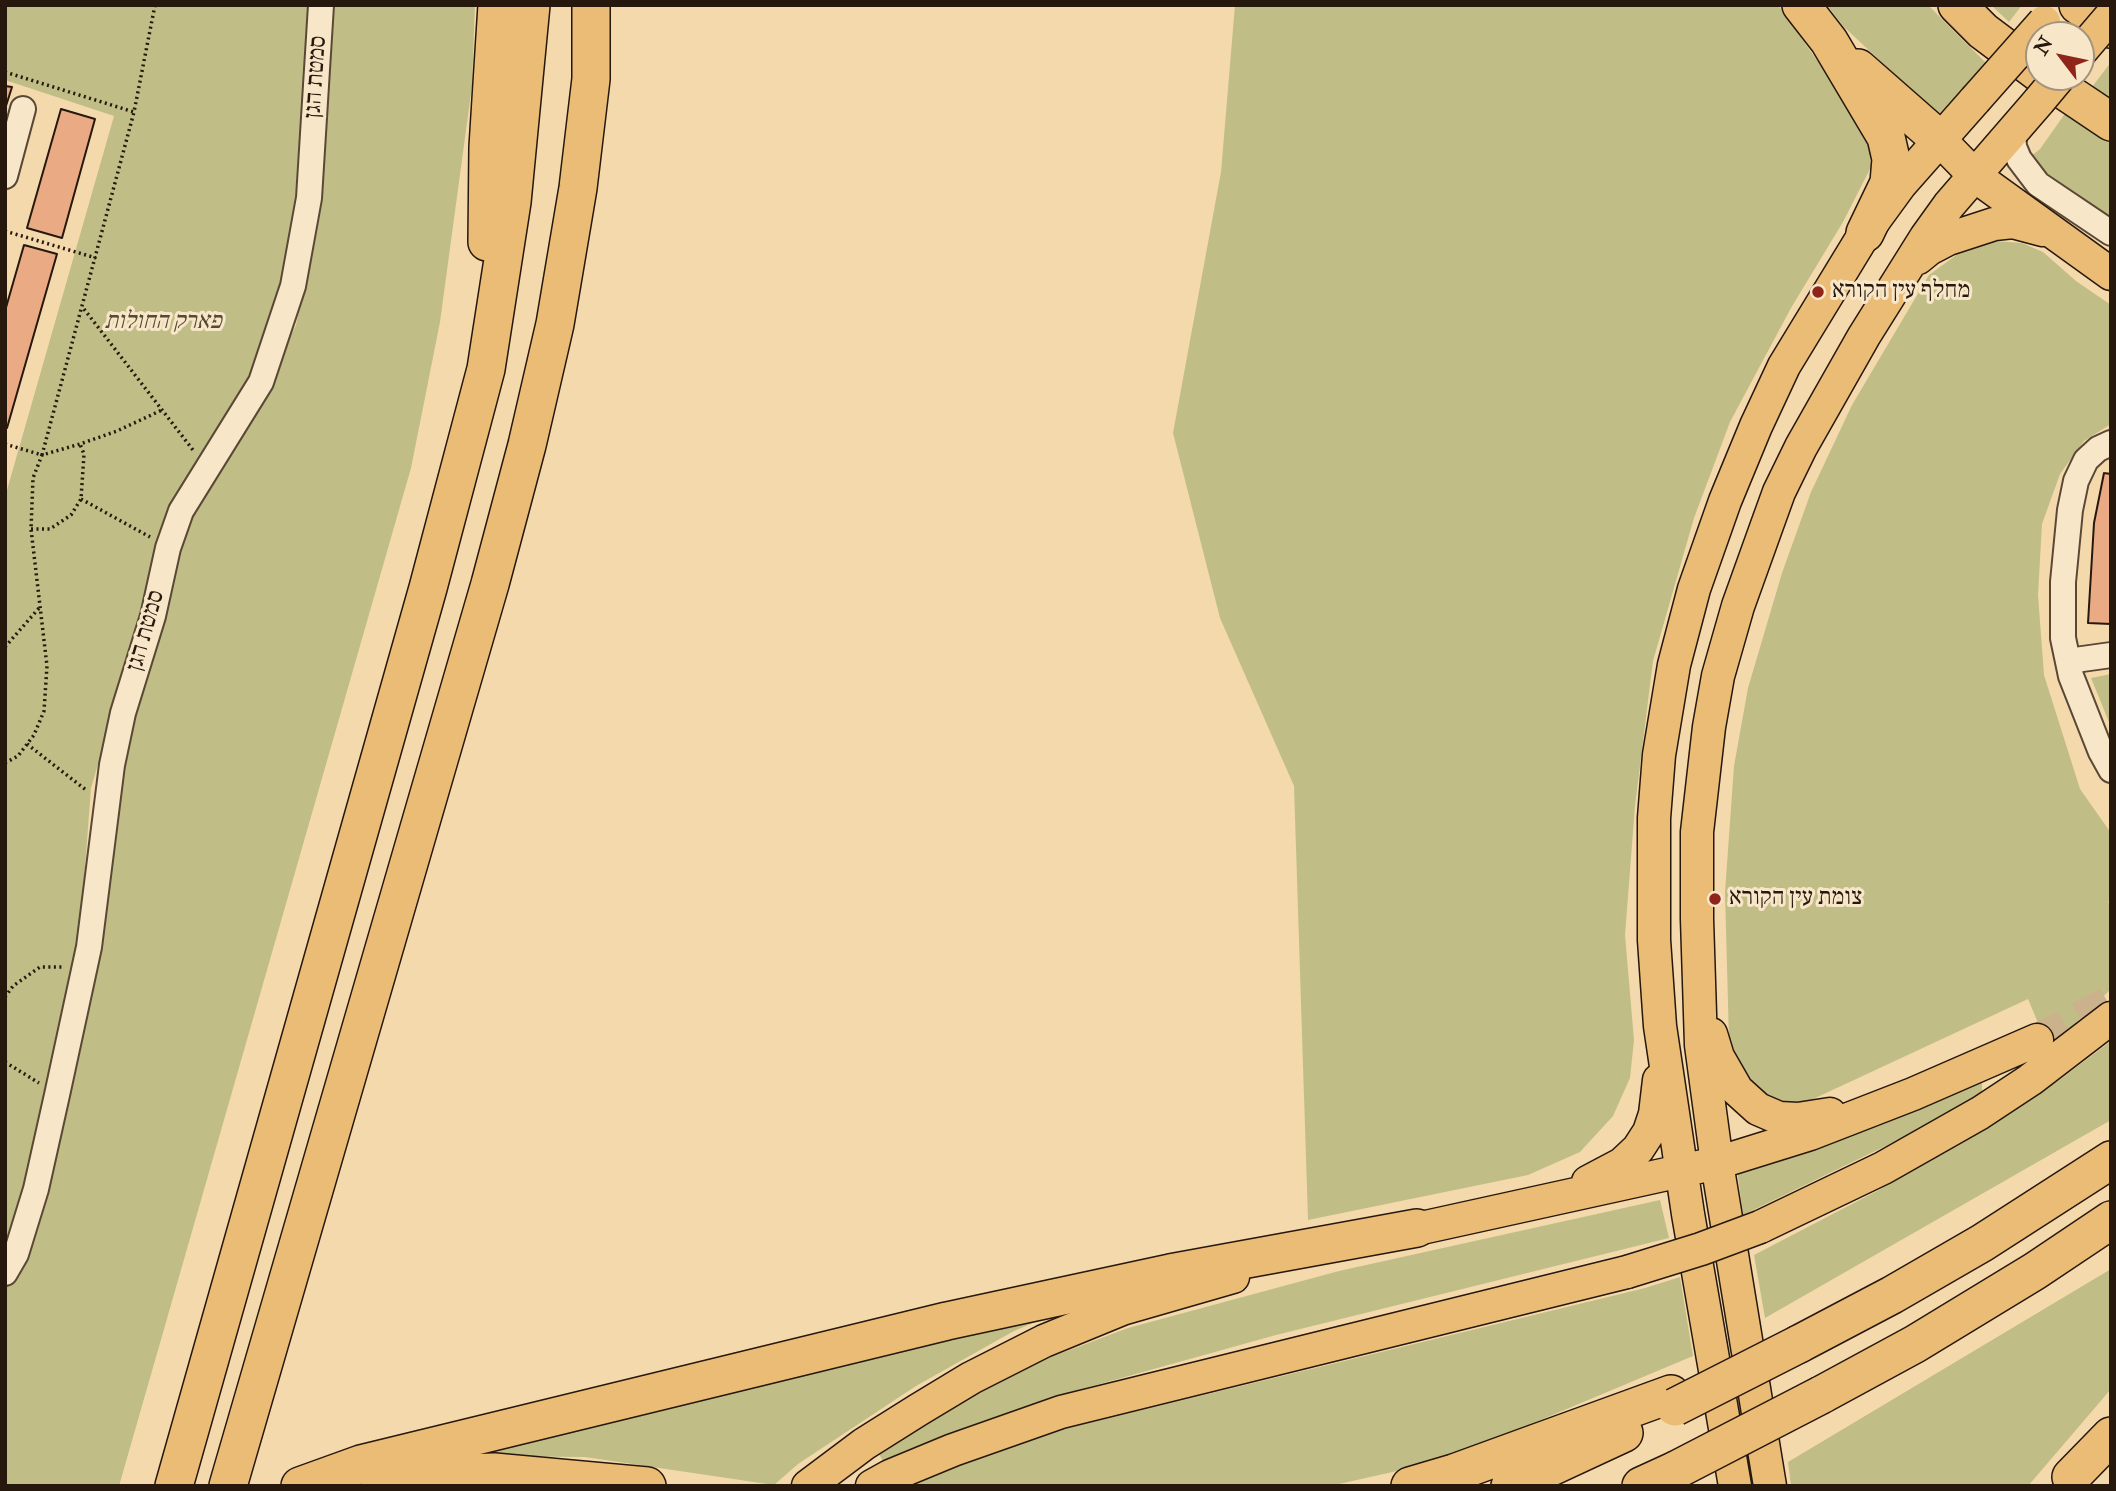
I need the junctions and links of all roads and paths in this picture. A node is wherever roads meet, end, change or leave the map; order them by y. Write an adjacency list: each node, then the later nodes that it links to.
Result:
1 (155, 5): 19 (path)
2 (321, 5): 39 (street, סמטת הגן)
3 (497, 5): 33 (highway)
4 (531, 5): 33 (highway)
5 (591, 5): 74 (highway)
6 (1801, 5): 13 (highway)
7 (1957, 5): 14 (highway)
8 (2078, 5): 11 (highway)
9 (2051, 13): 22 (main road, bridge)
10 (2111, 16): 12 (main road, bridge)
11 (2111, 29)
12 (2095, 35)
13 (1829, 41): 22 (highway); 26 (highway)
14 (2025, 69)
15 (5, 72): 19 (path)
16 (2037, 91): 21 (main road)
17 (2054, 91): 20 (highway)
18 (23, 109): 23 (street)
19 (134, 112): 29 (path)
20 (2111, 122)
21 (2013, 131): 24 (main road); 27 (street)
22 (1940, 140): 24 (main road); 26 (main road)
23 (5, 176)
24 (1975, 176): 28 (main road); 30 (main road)
25 (5, 231): 29 (path)
26 (1865, 233): 55 (main road)
27 (2111, 233)
28 (2053, 234): 30 (main road); 31 (main road)
29 (96, 258): 32 (path)
30 (1904, 270): 52 (main road)
31 (2111, 274)
32 (83, 308): 34 (path); 38 (path)
33 (486, 369): 73 (highway)
34 (162, 410): 37 (path); 39 (path)
35 (2111, 443): 46 (street)
36 (5, 444): 38 (path)
37 (80, 444): 38 (path); 40 (path)
38 (42, 455): 41 (path)
39 (207, 468): 42 (street, סמטת הגן)
40 (81, 499): 41 (path); 42 (path)
41 (31, 529): 43 (path)
42 (168, 548): 50 (street, סמטת הגן)
43 (40, 607): 44 (path); 47 (path)
44 (5, 647)
45 (2111, 655): 46 (street)
46 (2068, 661): 49 (street)
47 (27, 744): 48 (path); 50 (path)
48 (5, 763)
49 (2111, 770)
50 (106, 806): 67 (street, סמטת הגן)
51 (70, 968): 53 (path)
52 (1699, 993): 59 (main road); 61 (main road)
53 (5, 997)
54 (2111, 1018): 79 (main road, bridge)
55 (1660, 1027): 62 (main road); 63 (main road)
56 (2037, 1040): 59 (main road)
57 (5, 1062): 58 (path)
58 (45, 1087)
59 (1913, 1094): 61 (main road)
60 (2111, 1160): 69 (highway, bridge)
61 (1717, 1163): 62 (main road); 84 (main road)
62 (1681, 1172): 63 (main road); 83 (main road)
63 (1555, 1197): 66 (main road)
64 (2111, 1220): 68 (highway)
65 (2111, 1227): 68 (highway)
66 (1417, 1228): 75 (highway); 78 (main road)
67 (5, 1273)
68 (1947, 1324): 82 (highway, bridge)
69 (1673, 1401): 80 (highway); 81 (highway)
70 (2111, 1430): 72 (main road)
71 (2111, 1436): 72 (highway)
72 (2066, 1481)
73 (174, 1486)
74 (228, 1486)
75 (300, 1486)
76 (345, 1486): 77 (highway)
77 (647, 1486)
78 (808, 1486)
79 (872, 1486)
80 (1410, 1486)
81 (1510, 1486)
82 (1641, 1486)
83 (1735, 1486)
84 (1770, 1486)

